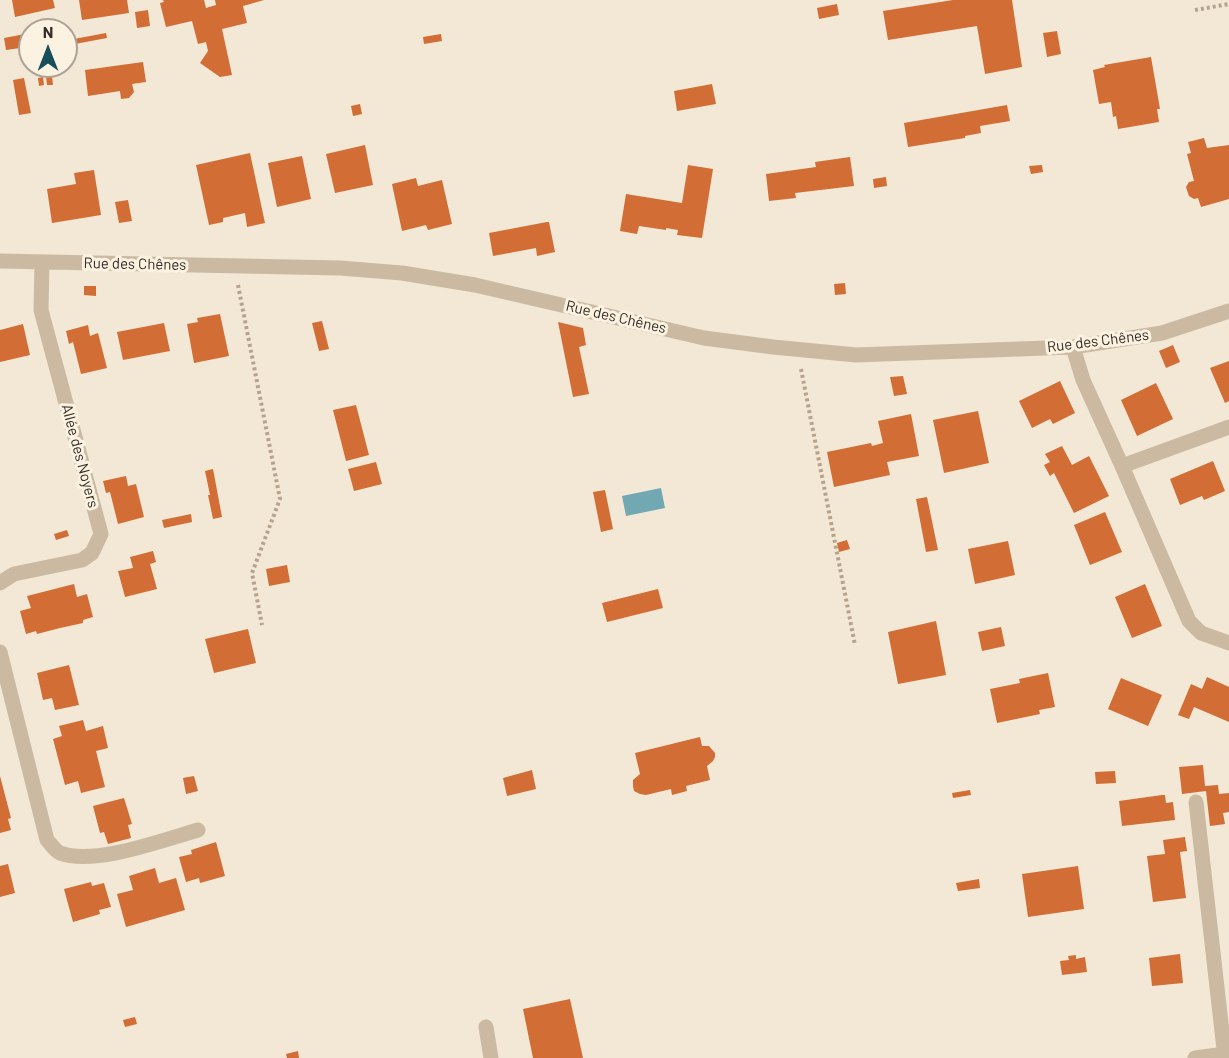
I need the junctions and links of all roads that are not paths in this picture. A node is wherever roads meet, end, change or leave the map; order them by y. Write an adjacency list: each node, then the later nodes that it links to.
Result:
1 (0, 261): 2 (street, Rue des Chênes)
2 (42, 262): 4 (street, Rue des Chênes); 7 (street, Allée des Noyers)
3 (1229, 311): 4 (street, Rue des Chênes)
4 (1073, 347): 6 (street)
5 (1229, 427): 6 (street)
6 (1122, 466): 8 (street)
7 (0, 583)
8 (1229, 643)
9 (0, 652): 11 (street)
10 (1196, 802): 13 (street)
11 (198, 830)
12 (486, 1027): 14 (street)
13 (1225, 1056): 15 (street)
14 (491, 1058)
15 (1195, 1058)

